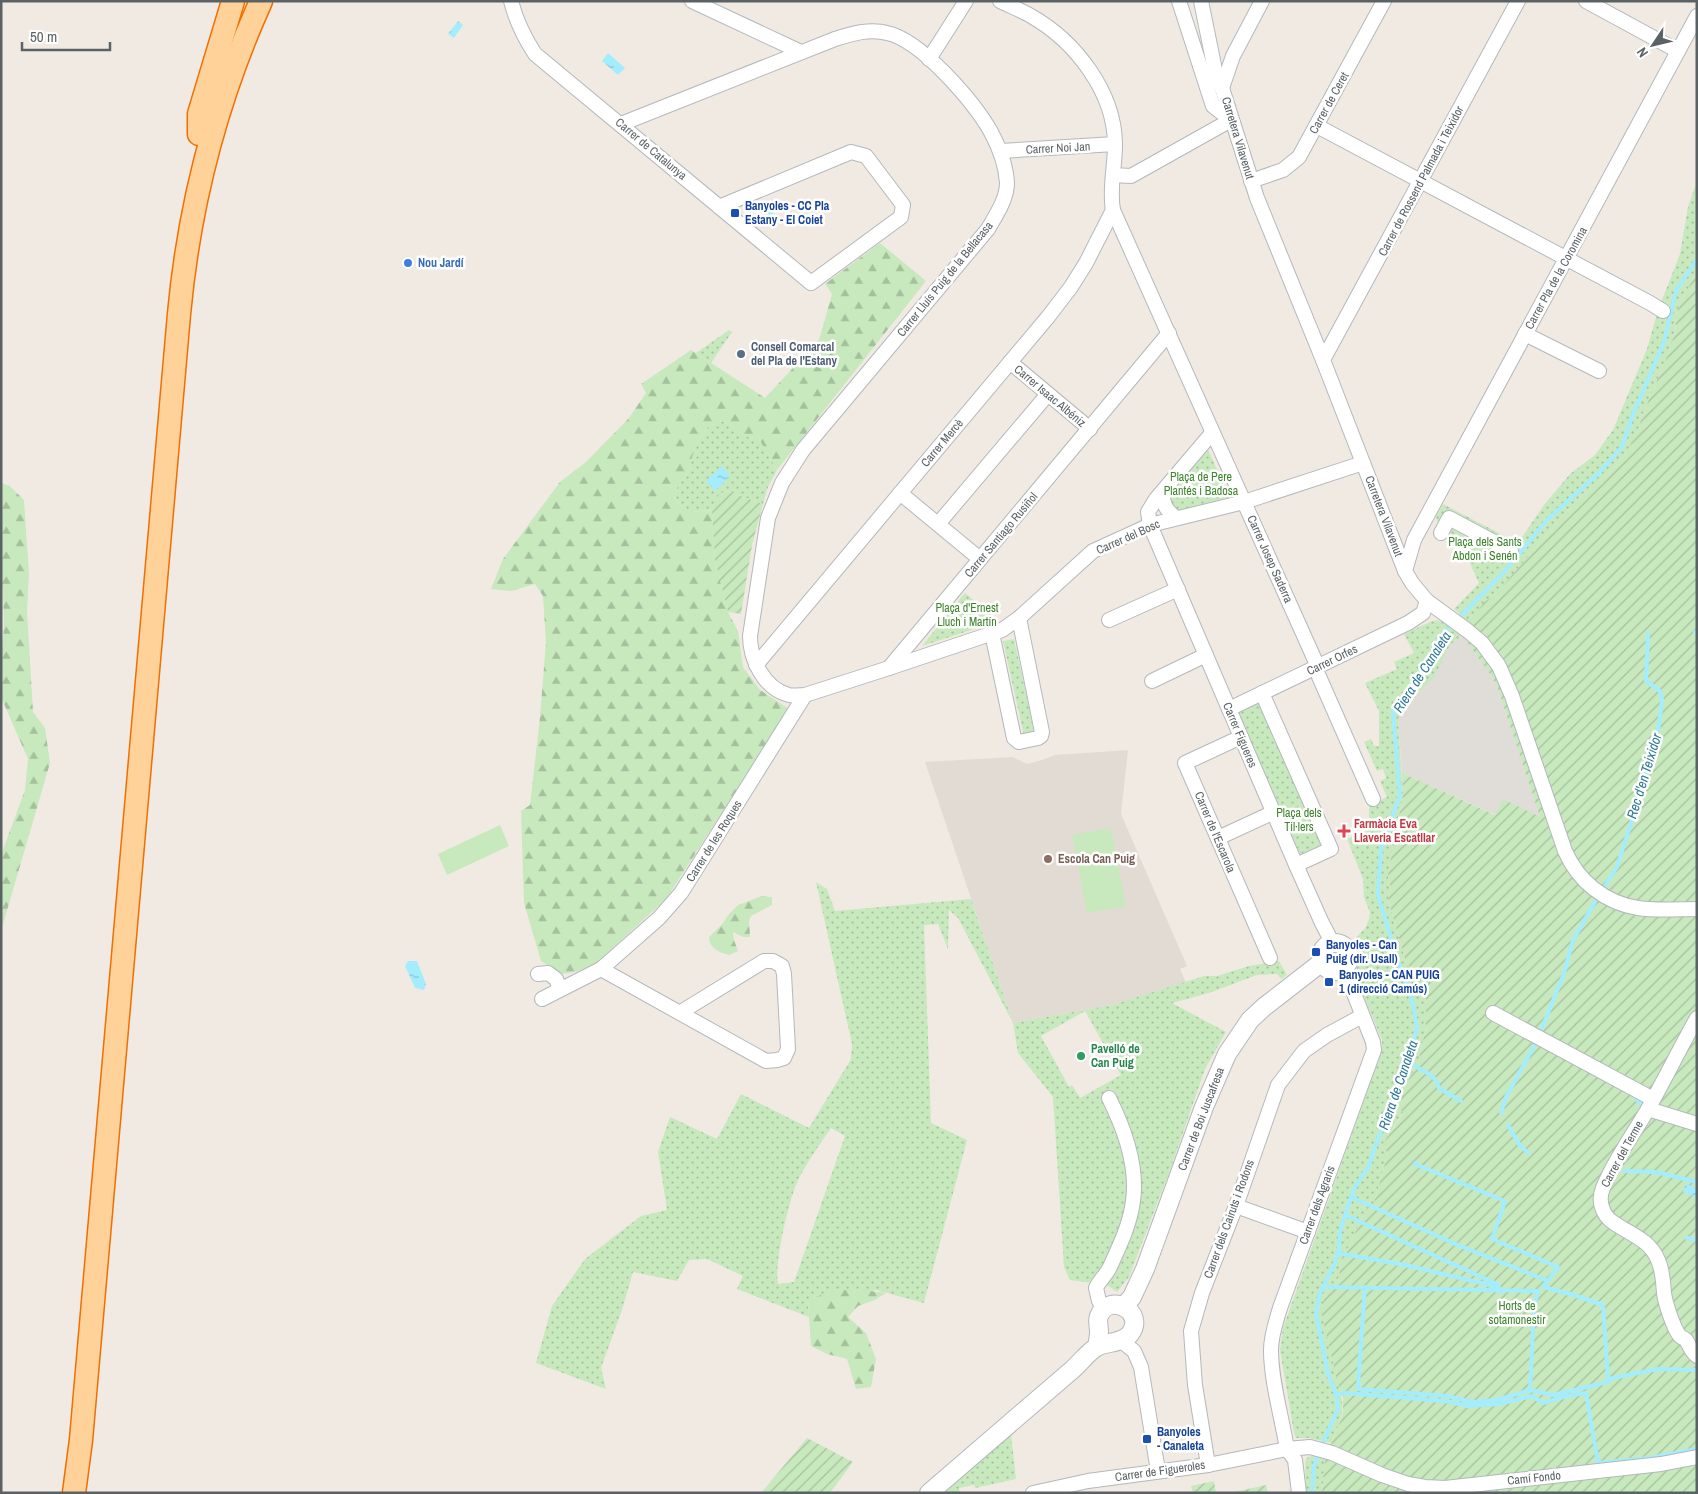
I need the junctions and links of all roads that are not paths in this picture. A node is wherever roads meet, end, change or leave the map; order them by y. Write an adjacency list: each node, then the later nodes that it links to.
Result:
1 (233, 1): 25 (highway)
2 (246, 1): 25 (highway)
3 (261, 1): 25 (highway)
4 (270, 1): 25 (highway)
5 (511, 1): 23 (street, Carrer de Catalunya)
6 (692, 1): 18 (street)
7 (966, 1): 20 (street)
8 (1000, 1): 26 (street)
9 (1179, 1): 22 (street)
10 (1201, 1): 16 (street, Carretera Vilavenut)
11 (1262, 1): 19 (street)
12 (1384, 1): 24 (street, Carrer de Ceret)
13 (1518, 1): 30 (street, Carrer de Rossend Palmada i Teixidor)
14 (1586, 1): 17 (street)
15 (1697, 16): 17 (street, Carrer Pla de la Coromina)
16 (1210, 44): 19 (street); 21 (street, Carretera Vilavenut)
17 (1678, 51): 33 (street, Carrer Pla de la Coromina)
18 (801, 52): 20 (street, Carrer Lluís Puig de la Bellacasa); 23 (street, Carrer Lluís Puig de la Bellacasa)
19 (1235, 52): 21 (street)
20 (929, 59): 27 (street, Carrer Lluís Puig de la Bellacasa)
21 (1222, 88): 22 (street, Carretera Vilavenut)
22 (1231, 120): 28 (street); 29 (street, Carretera Vilavenut)
23 (621, 124): 31 (street, Carrer de Catalunya)
24 (1317, 126): 29 (street, Carrer de Ceret); 30 (street)
25 (204, 138): 103 (highway); 104 (highway)
26 (1115, 144): 27 (street, Carrer Noi Jan); 28 (street)
27 (1000, 151): 63 (street, Carrer Lluís Puig de la Bellacasa)
28 (1113, 175): 32 (street)
29 (1251, 181): 37 (street, Carretera Vilavenut)
30 (1421, 181): 33 (street); 37 (street, Carrer de Rossend Palmada i Teixidor)
31 (719, 207): 31 (street, Carrer de Catalunya)
32 (1112, 210): 35 (street, Carrer Josep Saderra); 38 (street, Carrer Mercè)
33 (1566, 259): 34 (street); 36 (street, Carrer Pla de la Coromina)
34 (1663, 311)
35 (1169, 333): 41 (street, Carrer Santiago Rusiñol); 42 (street, Carrer Josep Saderra)
36 (1525, 334): 39 (street); 53 (street, Carrer Pla de la Coromina)
37 (1323, 360): 43 (street, Carretera Vilavenut)
38 (1010, 362): 40 (street, Carrer Isaac Albéniz); 44 (street, Carrer Mercè)
39 (1598, 371)
40 (1048, 394): 41 (street, Carrer Isaac Albéniz); 48 (street)
41 (1090, 429): 55 (street, Carrer Santiago Rusiñol)
42 (1212, 433): 45 (street); 46 (street, Carrer Josep Saderra)
43 (1364, 463): 46 (street, Carrer del Bosc); 52 (street, Carretera Vilavenut)
44 (900, 493): 48 (street); 63 (street, Carrer Mercè)
45 (1159, 495): 47 (street); 49 (street); 51 (street)
46 (1244, 502): 47 (street, Carrer del Bosc); 64 (street, Carrer Josep Saderra)
47 (1176, 518): 49 (street, Carrer del Bosc)
48 (938, 524): 55 (street)
49 (1150, 525): 51 (street, Carrer del Bosc); 57 (street, Carrer Figueres)
50 (1441, 533): 54 (street)
51 (1124, 537): 59 (street, Carrer del Bosc)
52 (1392, 539): 53 (street); 56 (street, Carretera Vilavenut)
53 (1414, 540): 56 (street, Carrer Pla de la Coromina)
54 (1510, 551)
55 (980, 560): 65 (street, Carrer Santiago Rusiñol)
56 (1405, 571): 58 (street, Carretera Vilavenut)
57 (1178, 590): 60 (street); 62 (street, Carrer Figueres)
58 (1427, 601): 64 (street, Carrer Orfes); 75 (street, Carretera Vilavenut)
59 (1019, 618): 61 (street, Carrer del Bosc); 61 (street)
60 (1109, 620)
61 (992, 633): 65 (street, Carrer del Bosc)
62 (1206, 655): 66 (street); 69 (street, Carrer Figueres)
63 (756, 665): 68 (street, Carrer Lluís Puig de la Bellacasa)
64 (1318, 667): 67 (street, Carrer Orfes); 71 (street, Carrer Josep Saderra)
65 (888, 668): 68 (street)
66 (1152, 681)
67 (1262, 693): 69 (street, Carrer Orfes); 74 (street)
68 (805, 695): 80 (street, Carrer de les Roques)
69 (1229, 709): 70 (street, Carrer Figueres)
70 (1241, 737): 72 (street, Carrer Figueres); 73 (street, Carrer de l'Escarola)
71 (1373, 799)
72 (1274, 812): 73 (street); 74 (street, Carrer Figueres)
73 (1218, 838): 77 (street, Carrer de l'Escarola)
74 (1296, 865): 76 (street, Carrer Figueres)
75 (1697, 909)
76 (1333, 944): 78 (street); 79 (street)
77 (1270, 958)
78 (1322, 962): 79 (street); 93 (street, Carrer de Boi Juscafresa)
79 (1344, 968): 86 (street, Carrer dels Agraris)
80 (601, 969): 82 (street, Carrer de les Roques); 84 (street)
81 (538, 974): 82 (street)
82 (560, 989): 83 (street, Carrer de les Roques)
83 (542, 999)
84 (681, 1012): 84 (street)
85 (1493, 1013): 89 (street)
86 (1362, 1016): 91 (street, Carrer dels Cairuts i Rodons); 92 (street, Carrer dels Agraris)
87 (1697, 1018): 89 (street, Carrer del Terme)
88 (1108, 1098): 94 (street)
89 (1651, 1104): 90 (street); 97 (street, Carrer del Terme)
90 (1697, 1124)
91 (1236, 1206): 92 (street); 100 (street, Carrer dels Cairuts i Rodons)
92 (1308, 1232): 98 (street, Carrer dels Agraris)
93 (1124, 1306): 94 (street); 96 (street)
94 (1105, 1308): 95 (street)
95 (1098, 1338): 96 (street); 105 (street)
96 (1117, 1340): 101 (street)
97 (1697, 1356)
98 (1287, 1449): 99 (street, Camí Fondo); 100 (street, Carrer de Figueroles); 107 (street, Carrer dels Agraris)
99 (1697, 1457)
100 (1208, 1465): 101 (street, Carrer de Figueroles)
101 (1158, 1471): 102 (street, Carrer de Figueroles)
102 (1072, 1489): 106 (street, Carrer de Figueroles)
103 (61, 1493)
104 (74, 1493)
105 (929, 1493)
106 (1033, 1493)
107 (1299, 1493)

